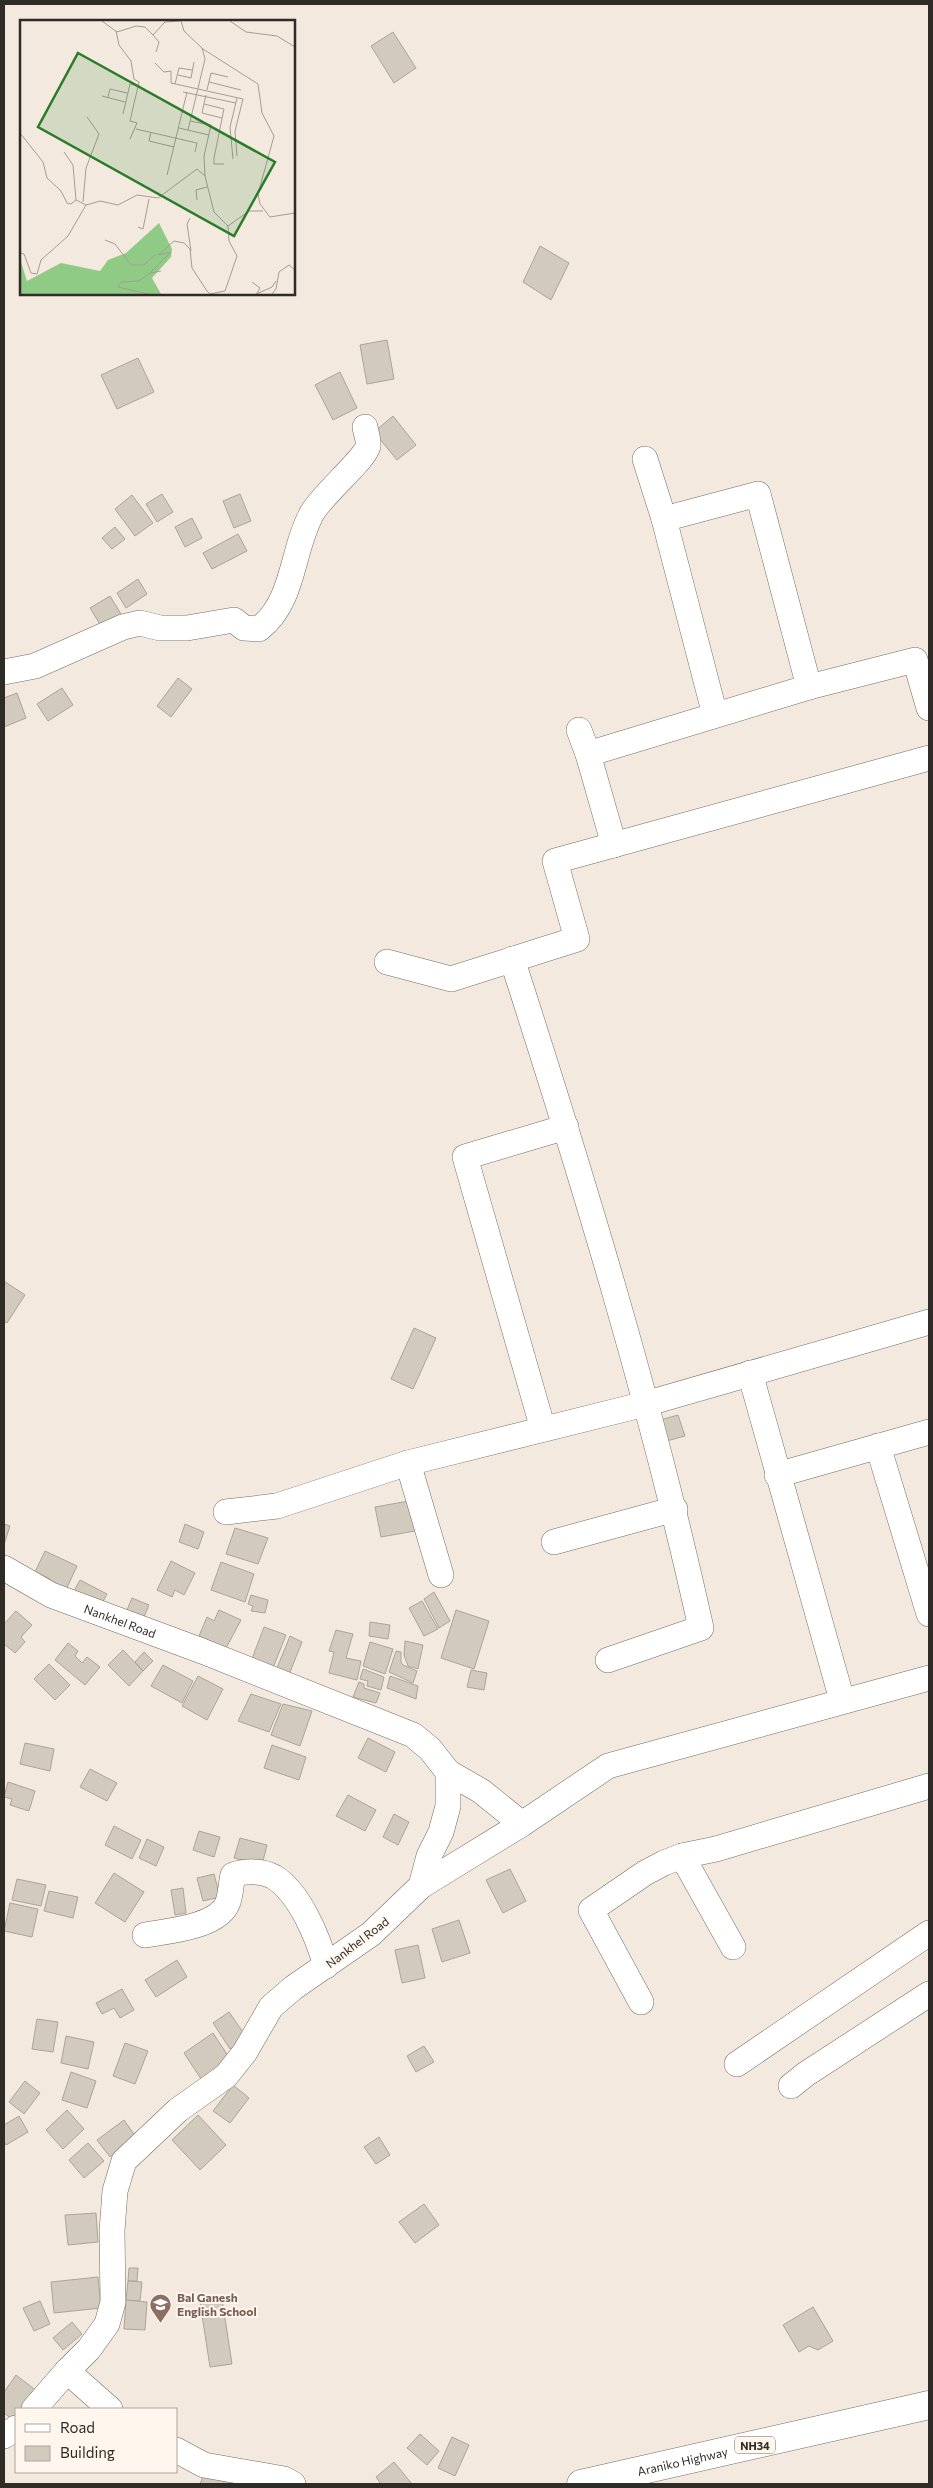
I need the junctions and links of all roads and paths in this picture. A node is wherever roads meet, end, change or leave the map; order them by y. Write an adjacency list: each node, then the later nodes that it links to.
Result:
1 (365, 427): 4 (street)
2 (645, 459): 3 (street)
3 (664, 519): 5 (street); 7 (street)
4 (4, 672)
5 (809, 687): 6 (street); 7 (street)
6 (929, 708)
7 (716, 714): 9 (street)
8 (579, 730): 9 (street)
9 (588, 754): 11 (street)
10 (929, 758): 11 (street)
11 (614, 845): 12 (street)
12 (512, 959): 13 (street); 14 (street)
13 (387, 962)
14 (566, 1127): 17 (street); 18 (street)
15 (929, 1322): 16 (street)
16 (750, 1374): 17 (street); 22 (street)
17 (645, 1404): 18 (street); 23 (street)
18 (542, 1428): 21 (street)
19 (929, 1432): 20 (street)
20 (878, 1446): 22 (street); 28 (street)
21 (408, 1463): 24 (street); 27 (street)
22 (777, 1475): 31 (street)
23 (675, 1509): 25 (street); 29 (street)
24 (226, 1512)
25 (554, 1542)
26 (4, 1568): 32 (street, Nankhel Road)
27 (441, 1575)
28 (929, 1614)
29 (608, 1660)
30 (929, 1678): 31 (street)
31 (842, 1700): 34 (street)
32 (448, 1772): 34 (street); 36 (street, Nankhel Road)
33 (929, 1786): 35 (street)
34 (522, 1824): 36 (street)
35 (682, 1856): 39 (street); 42 (street)
36 (420, 1886): 40 (street, Nankhel Road)
37 (929, 1933): 43 (street)
38 (145, 1935): 40 (street)
39 (733, 1947)
40 (326, 1966): 45 (street, Nankhel Road)
41 (929, 1994): 44 (street)
42 (642, 2002)
43 (737, 2064)
44 (791, 2086)
45 (66, 2371): 47 (street, Nankhel Road); 48 (street)
46 (929, 2405): 53 (highway, Araniko Highway / NH34)
47 (35, 2408)
48 (109, 2408)
49 (15, 2429): 50 (street)
50 (4, 2436)
51 (178, 2451): 52 (street)
52 (293, 2484)
53 (581, 2484)

